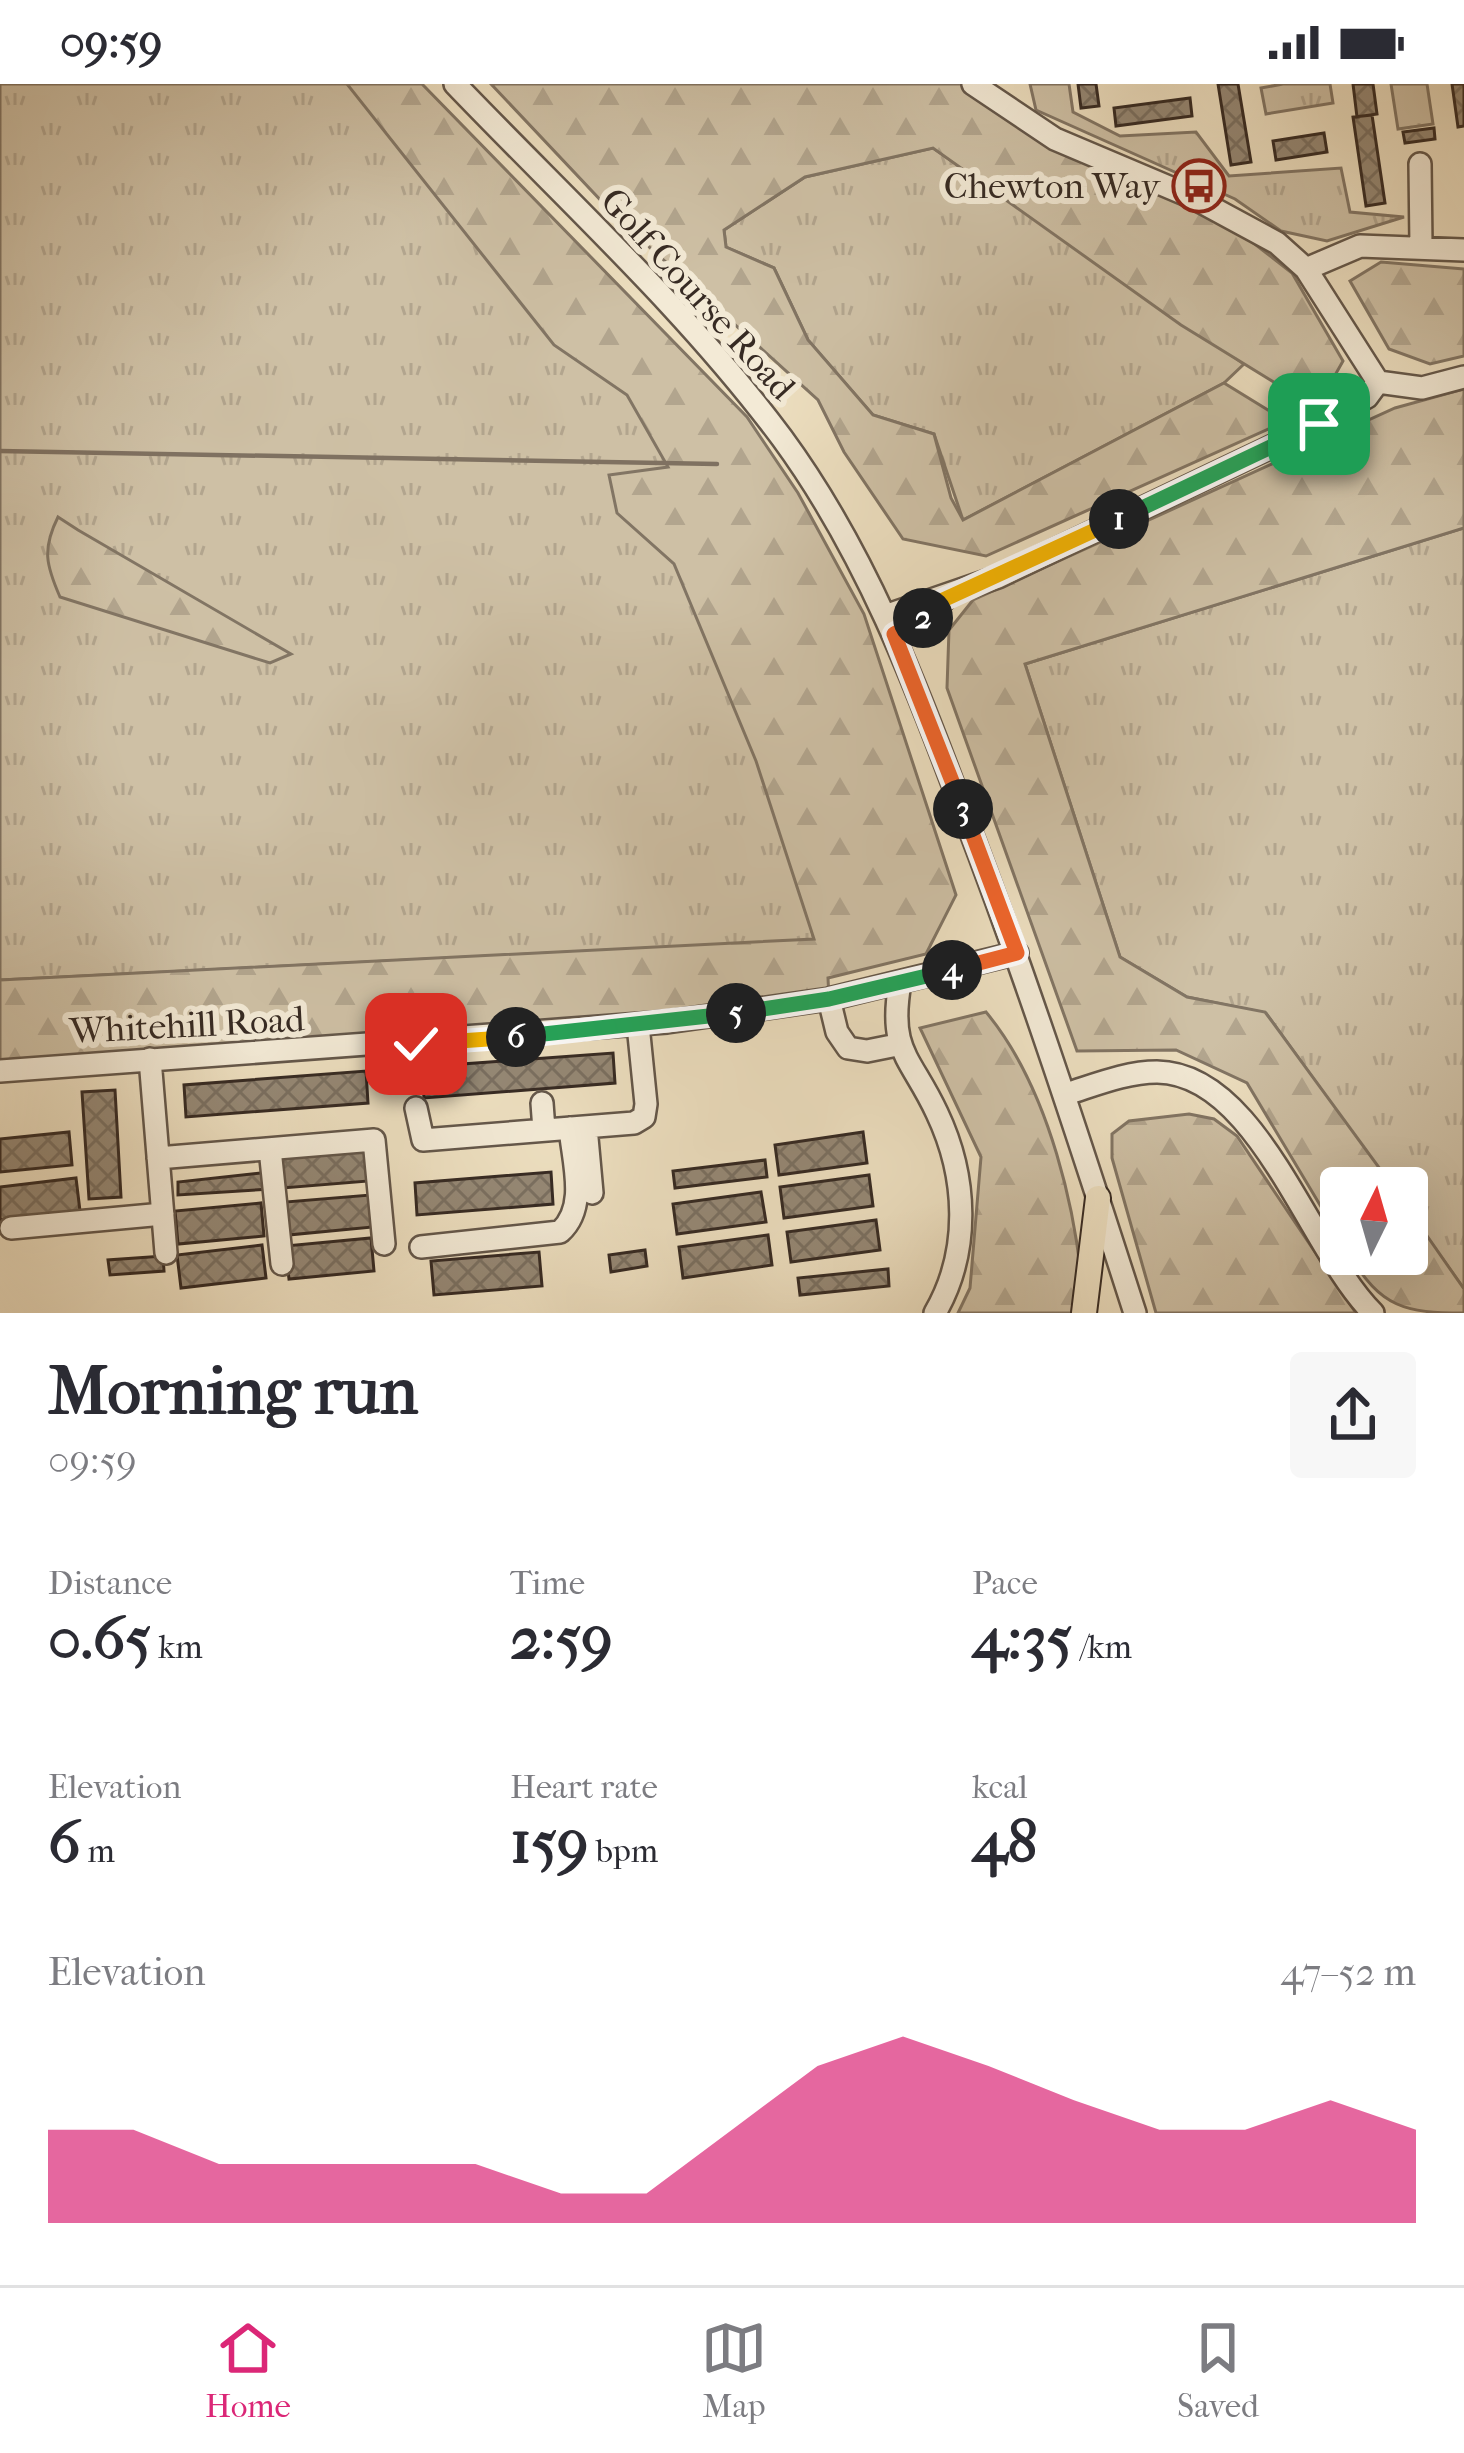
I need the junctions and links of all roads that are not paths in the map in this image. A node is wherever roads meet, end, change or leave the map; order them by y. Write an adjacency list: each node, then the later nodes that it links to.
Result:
1 (455, 84): 11 (street, Golf Course Road)
2 (974, 84): 4 (street)
3 (1018, 84): 4 (street)
4 (1000, 103): 8 (street)
5 (1420, 164): 6 (street)
6 (1421, 246): 7 (street); 8 (street)
7 (1464, 250)
8 (1306, 268): 10 (street)
9 (1464, 377): 10 (street)
10 (1378, 382): 11 (street)
11 (890, 625): 12 (street, Golf Course Road)
12 (1017, 953): 13 (street, Whitehill Road); 19 (street, Golf Course Road)
13 (900, 983): 14 (street, Whitehill Road); 16 (street)
14 (829, 999): 15 (street, Whitehill Road); 16 (street)
15 (638, 1025): 17 (street, Whitehill Road); 22 (street)
16 (897, 1045): 34 (street)
17 (150, 1059): 18 (street, Whitehill Road); 25 (street)
18 (0, 1071)
19 (1066, 1094): 27 (street, Golf Course Road); 37 (street)
20 (542, 1103): 23 (street)
21 (416, 1108): 23 (street)
22 (578, 1127): 23 (street); 26 (street); 31 (street)
23 (544, 1130)
24 (270, 1149): 25 (street); 30 (street); 33 (street)
25 (158, 1158): 28 (street)
26 (592, 1193)
27 (1098, 1198): 35 (main road); 36 (street, Golf Course Road)
28 (163, 1214): 29 (street); 32 (street)
29 (11, 1228)
30 (384, 1244)
31 (422, 1247)
32 (166, 1253)
33 (282, 1264)
34 (935, 1313)
35 (1084, 1313)
36 (1135, 1313)
37 (1373, 1313)

